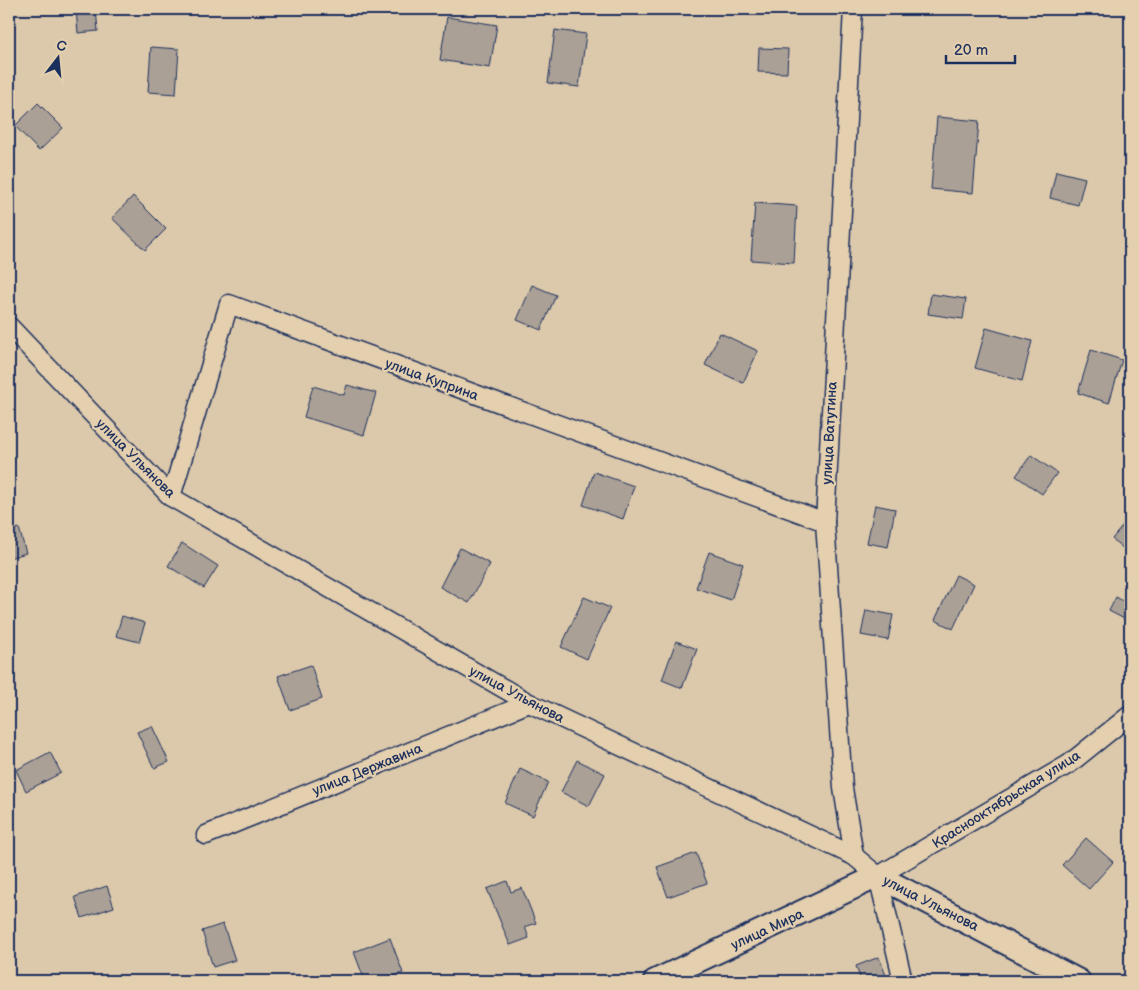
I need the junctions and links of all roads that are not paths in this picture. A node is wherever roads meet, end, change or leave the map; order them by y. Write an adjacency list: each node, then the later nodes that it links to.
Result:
1 (852, 9): 4 (street, улица Ватутина)
2 (9, 326): 3 (street, улица Ульянова)
3 (171, 497): 4 (street, улица Куприна); 5 (street, улица Ульянова)
4 (825, 522): 8 (street, улица Ватутина)
5 (529, 703): 7 (street, улица Державина); 8 (street, улица Ульянова)
6 (1130, 715): 9 (street, Краснооктябрьская улица)
7 (206, 835)
8 (854, 856): 9 (street, улица Ульянова)
9 (878, 876): 10 (street, улица Мира); 11 (street); 12 (street, улица Ульянова)
10 (655, 981)
11 (903, 981)
12 (1079, 981)

